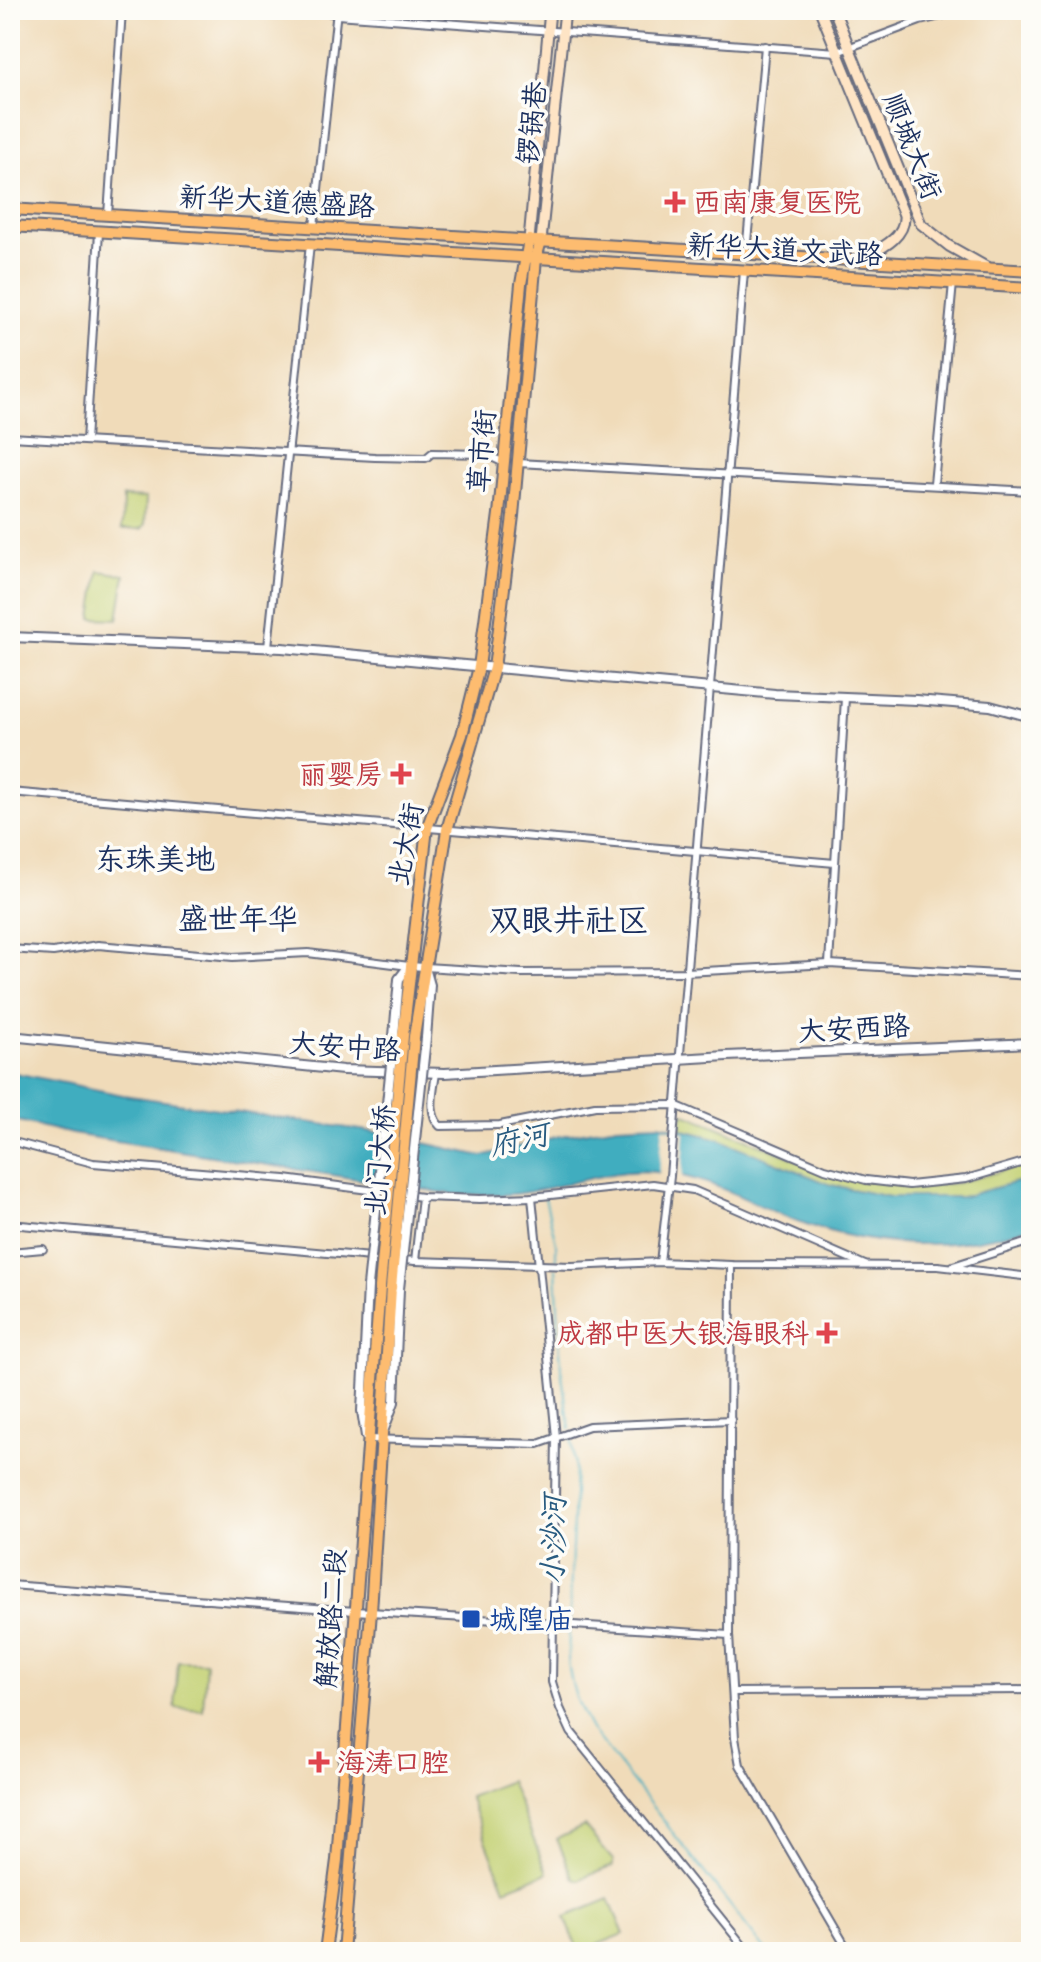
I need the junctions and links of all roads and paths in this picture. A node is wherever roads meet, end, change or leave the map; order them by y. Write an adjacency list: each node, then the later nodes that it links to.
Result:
1 (122, 10): 15 (street)
2 (322, 10): 8 (street)
3 (550, 10): 9 (main road, 锣锅巷)
4 (565, 10): 10 (main road, 锣锅巷)
5 (820, 10): 13 (main road, 顺城大街)
6 (834, 10): 12 (main road, 顺城大街)
7 (966, 10): 12 (street)
8 (337, 13): 9 (street); 17 (street)
9 (548, 30): 10 (street); 19 (main road, 锣锅巷)
10 (562, 31): 11 (street); 19 (main road, 锣锅巷)
11 (765, 46): 13 (street); 21 (street)
12 (849, 47): 13 (street); 24 (main road, 顺城大街)
13 (837, 52): 23 (main road, 顺城大街)
14 (10, 209): 15 (main road, 新华大道德盛路)
15 (108, 215): 17 (main road, 新华大道德盛路)
16 (10, 226): 18 (main road, 新华大道德盛路)
17 (314, 227): 19 (main road, 新华大道德盛路)
18 (99, 232): 20 (main road, 新华大道德盛路); 30 (street)
19 (535, 240): 21 (main road, 新华大道文武路); 22 (main road, 草市街)
20 (310, 244): 22 (main road, 新华大道德盛路); 31 (street)
21 (746, 253): 23 (main road, 新华大道文武路)
22 (530, 258): 25 (main road, 新华大道文武路); 32 (main road, 草市街); 33 (main road, 草市街)
23 (860, 260): 24 (main road, 新华大道文武路)
24 (988, 268): 26 (main road, 新华大道文武路)
25 (744, 271): 27 (main road, 新华大道文武路); 34 (street)
26 (1031, 271)
27 (953, 283): 28 (main road, 新华大道文武路); 35 (street)
28 (1031, 288)
29 (10, 437): 30 (street)
30 (86, 441): 31 (street)
31 (289, 452): 32 (street); 38 (street)
32 (502, 462): 39 (main road, 草市街)
33 (518, 463): 34 (street); 40 (main road, 草市街)
34 (727, 475): 35 (street); 41 (street)
35 (934, 484): 36 (street)
36 (1031, 491)
37 (10, 637): 38 (street)
38 (268, 647): 39 (street)
39 (479, 667): 40 (street); 45 (main road, 北大街)
40 (494, 668): 41 (street); 46 (main road, 北大街)
41 (709, 688): 42 (street); 47 (street)
42 (845, 698): 43 (street); 48 (street)
43 (1031, 717)
44 (10, 792): 45 (street)
45 (427, 828): 46 (street); 51 (main road, 北大街)
46 (447, 830): 47 (street); 52 (main road, 北大街)
47 (696, 852): 48 (street); 53 (street)
48 (835, 863): 50 (street)
49 (10, 949): 51 (street)
50 (829, 964): 53 (street); 54 (street)
51 (409, 966): 52 (street); 56 (main road, 北大街)
52 (425, 968): 53 (street); 56 (main road, 北大街); 77 (street, bridge)
53 (686, 972): 58 (street)
54 (1031, 976)
55 (10, 1036): 59 (street, 大安中路)
56 (404, 1036): 77 (main road, 北门大桥, bridge); 77 (street, bridge)
57 (1031, 1043): 58 (street, 大安西路)
58 (679, 1059): 59 (street, 大安中路); 60 (street)
59 (436, 1073): 60 (street)
60 (675, 1105): 62 (street); 63 (street)
61 (10, 1141): 65 (street)
62 (1031, 1160)
63 (670, 1180): 64 (street); 71 (street); 74 (street)
64 (535, 1196): 65 (street); 72 (street)
65 (422, 1197): 70 (street)
66 (10, 1224): 70 (street)
67 (1031, 1241): 75 (street)
68 (43, 1249): 69 (street)
69 (10, 1252)
70 (415, 1261): 72 (street)
71 (660, 1262): 72 (street); 73 (street)
72 (543, 1265): 79 (street)
73 (731, 1265): 74 (street); 78 (street)
74 (867, 1266): 75 (street)
75 (949, 1267): 76 (street)
76 (1031, 1277)
77 (384, 1287): 80 (main road, 解放路二段); 81 (main road, 解放路二段)
78 (731, 1420): 79 (street); 86 (street)
79 (559, 1436): 81 (street); 85 (street)
80 (367, 1439): 81 (street); 83 (main road, 解放路二段)
81 (380, 1441): 84 (main road, 解放路二段)
82 (10, 1585): 83 (street)
83 (355, 1611): 84 (street); 89 (main road, 解放路二段)
84 (371, 1612): 85 (street); 90 (main road, 解放路二段)
85 (557, 1625): 86 (street); 91 (street)
86 (729, 1635): 88 (street)
87 (1031, 1690): 88 (street)
88 (733, 1692): 92 (street)
89 (325, 1952)
90 (343, 1952)
91 (748, 1952)
92 (849, 1952)

